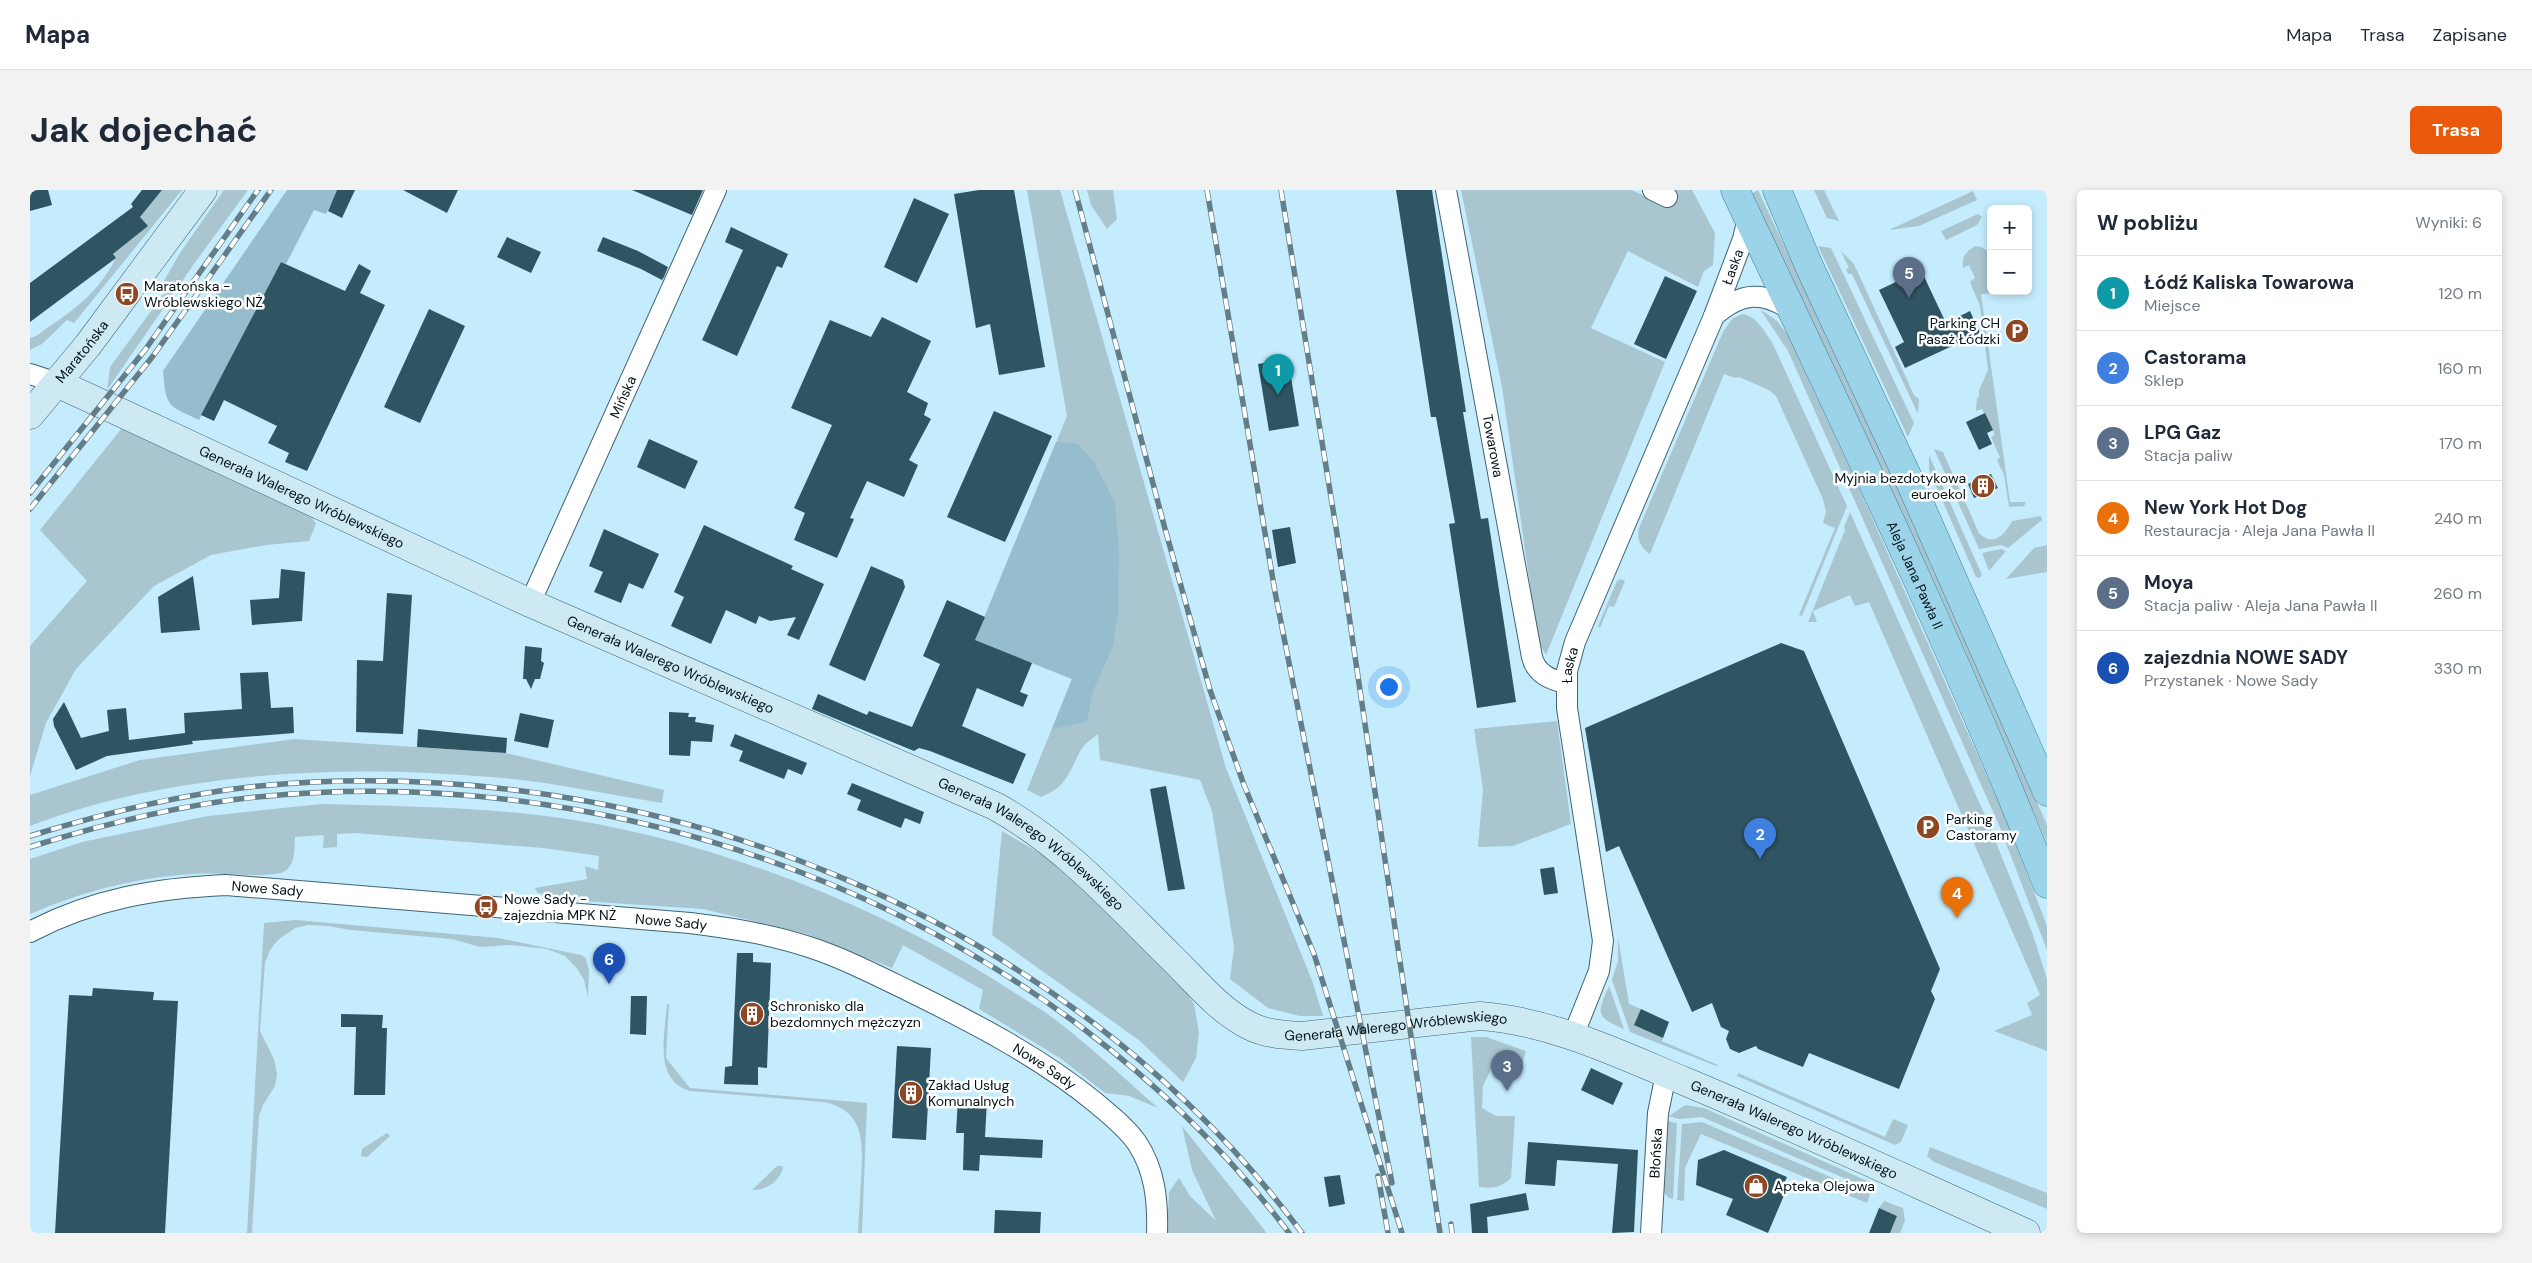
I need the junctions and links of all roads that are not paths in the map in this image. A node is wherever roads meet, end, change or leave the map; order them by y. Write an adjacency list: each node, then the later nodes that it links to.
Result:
1 (203, 190): 10 (street, Maratońska)
2 (716, 190): 12 (street, Mińska)
3 (1446, 190): 13 (street, Towarowa)
4 (1735, 190): 6 (main road, Aleja Jana Pawła II)
5 (1778, 190): 14 (main road)
6 (1748, 218): 7 (main road, Aleja Jana Pawła II); 8 (street, Łaska)
7 (1793, 312): 8 (street, Łaska); 15 (main road, Aleja Jana Pawła II)
8 (1714, 316): 13 (street, Łaska)
9 (30, 374): 10 (street, Generała Walerego Wróblewskiego)
10 (57, 384): 11 (street, Maratońska); 12 (street, Generała Walerego Wróblewskiego)
11 (30, 415)
12 (530, 603): 17 (street, Generała Walerego Wróblewskiego)
13 (1566, 683): 17 (street, Łaska)
14 (2047, 792)
15 (2047, 884)
16 (30, 932): 19 (street, Nowe Sady)
17 (1572, 1036): 18 (street, Generała Walerego Wróblewskiego)
18 (1666, 1074): 20 (street, Błońska); 21 (street, Generała Walerego Wróblewskiego)
19 (1157, 1233)
20 (1651, 1233)
21 (2026, 1233)

